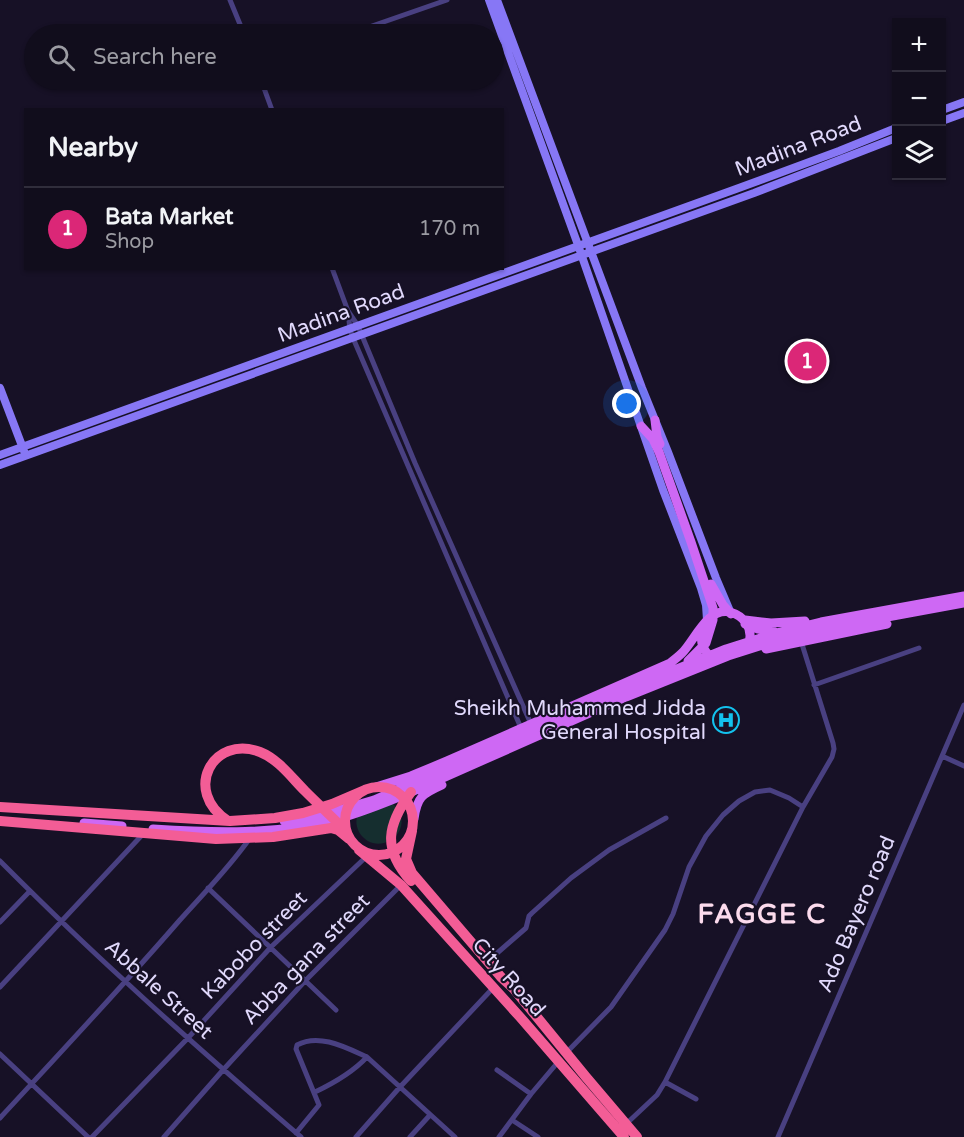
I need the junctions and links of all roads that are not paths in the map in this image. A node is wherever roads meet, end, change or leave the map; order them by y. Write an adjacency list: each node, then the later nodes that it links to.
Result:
1 (230, 0): 5 (street)
2 (447, 0): 6 (street)
3 (489, 0): 7 (main road)
4 (497, 0): 17 (main road)
5 (240, 24)
6 (378, 24)
7 (498, 24)
8 (504, 41): 18 (main road)
9 (265, 90): 11 (street)
10 (964, 102): 12 (main road)
11 (271, 108)
12 (946, 109)
13 (964, 113): 14 (main road)
14 (946, 120)
15 (892, 130): 17 (main road, Madina Road)
16 (892, 140): 19 (main road, Madina Road)
17 (587, 242): 18 (main road, Madina Road); 19 (main road)
18 (578, 245): 20 (main road); 23 (main road, Madina Road)
19 (591, 252): 20 (main road, Madina Road); 29 (main road)
20 (581, 255): 25 (main road, Madina Road); 30 (main road)
21 (333, 270): 22 (street)
22 (348, 311): 23 (street); 24 (street)
23 (358, 326): 24 (main road, Madina Road); 25 (street)
24 (350, 330): 26 (street); 28 (main road, Madina Road)
25 (362, 335): 26 (main road, Madina Road); 51 (street)
26 (353, 338): 28 (main road, Madina Road); 52 (street)
27 (0, 387): 31 (main road)
28 (111, 420): 31 (main road, Madina Road); 34 (main road, Madina Road)
29 (656, 420): 32 (main road); 40 (main road)
30 (641, 426): 32 (main road); 42 (main road)
31 (22, 447): 33 (main road, Madina Road); 34 (main road)
32 (661, 452): 43 (main road); 48 (main road)
33 (0, 455)
34 (26, 456): 35 (main road, Madina Road)
35 (0, 465)
36 (964, 591): 41 (main road)
37 (964, 596): 43 (main road)
38 (964, 603): 56 (main road)
39 (964, 609): 44 (main road)
40 (731, 612): 41 (main road); 42 (main road)
41 (744, 620): 46 (main road)
42 (705, 623): 47 (main road); 51 (main road)
43 (780, 632): 48 (main road)
44 (801, 642): 46 (main road); 49 (street)
45 (919, 648): 49 (street)
46 (743, 655): 47 (main road)
47 (731, 661): 63 (main road)
48 (683, 666): 66 (main road)
49 (814, 685): 58 (street)
50 (964, 705): 53 (street, Ado Bayero road)
51 (531, 724): 52 (main road)
52 (521, 728): 55 (main road)
53 (942, 756): 54 (street); 113 (street, Ado Bayero road)
54 (964, 766)
55 (371, 788): 59 (highway); 63 (highway); 69 (highway)
56 (409, 795): 62 (main road); 80 (highway)
57 (0, 807): 60 (highway)
58 (803, 807): 88 (street); 93 (street)
59 (322, 808): 60 (highway); 66 (highway); 69 (highway)
60 (27, 809): 62 (main road)
61 (666, 818): 80 (street)
62 (63, 819): 65 (main road); 66 (main road)
63 (414, 819): 67 (highway)
64 (0, 821): 65 (highway)
65 (28, 823): 68 (highway)
66 (233, 824)
67 (412, 831): 71 (highway); 73 (highway)
68 (144, 834): 70 (highway); 78 (street)
69 (347, 834): 70 (highway); 71 (highway)
70 (250, 838): 75 (street)
71 (363, 853): 74 (highway, City Road); 79 (street, Kabobo street)
72 (0, 861): 76 (street, Abbale Street)
73 (412, 873): 74 (street, Abba gana street); 80 (highway, City Road)
74 (401, 885): 81 (street, Abba gana street); 84 (highway, City Road)
75 (208, 888): 79 (street); 82 (street)
76 (30, 891): 77 (street); 78 (street, Abbale Street)
77 (0, 922)
78 (61, 922): 82 (street, Abbale Street); 83 (street)
79 (271, 947): 81 (street); 86 (street, Kabobo street)
80 (488, 964): 88 (highway, City Road)
81 (305, 981): 85 (street); 91 (street, Abba gana street)
82 (126, 982): 86 (street, Abbale Street); 94 (street)
83 (0, 987)
84 (493, 988): 90 (highway, City Road); 95 (street)
85 (336, 1010)
86 (188, 1038): 91 (street, Abbale Street); 104 (street, Kabobo street)
87 (0, 1053): 94 (street)
88 (566, 1053): 102 (highway, City Road)
89 (367, 1057): 95 (street); 96 (street); 96 (street)
90 (558, 1062): 97 (street); 111 (highway, City Road)
91 (223, 1070): 103 (street, Abbale Street); 105 (street, Abba gana street)
92 (497, 1070): 97 (street)
93 (665, 1082): 98 (street); 102 (street)
94 (32, 1083): 100 (street); 104 (street)
95 (400, 1087): 99 (street); 106 (street)
96 (315, 1092): 103 (street)
97 (531, 1094): 101 (street)
98 (696, 1099)
99 (430, 1115): 107 (street); 108 (street)
100 (0, 1118)
101 (512, 1120): 109 (street); 110 (street)
102 (626, 1124): 112 (highway, City Road)
103 (298, 1135)
104 (90, 1137)
105 (164, 1137)
106 (356, 1137)
107 (410, 1137)
108 (455, 1137)
109 (499, 1137)
110 (538, 1137)
111 (624, 1137)
112 (638, 1137)
113 (778, 1137)

